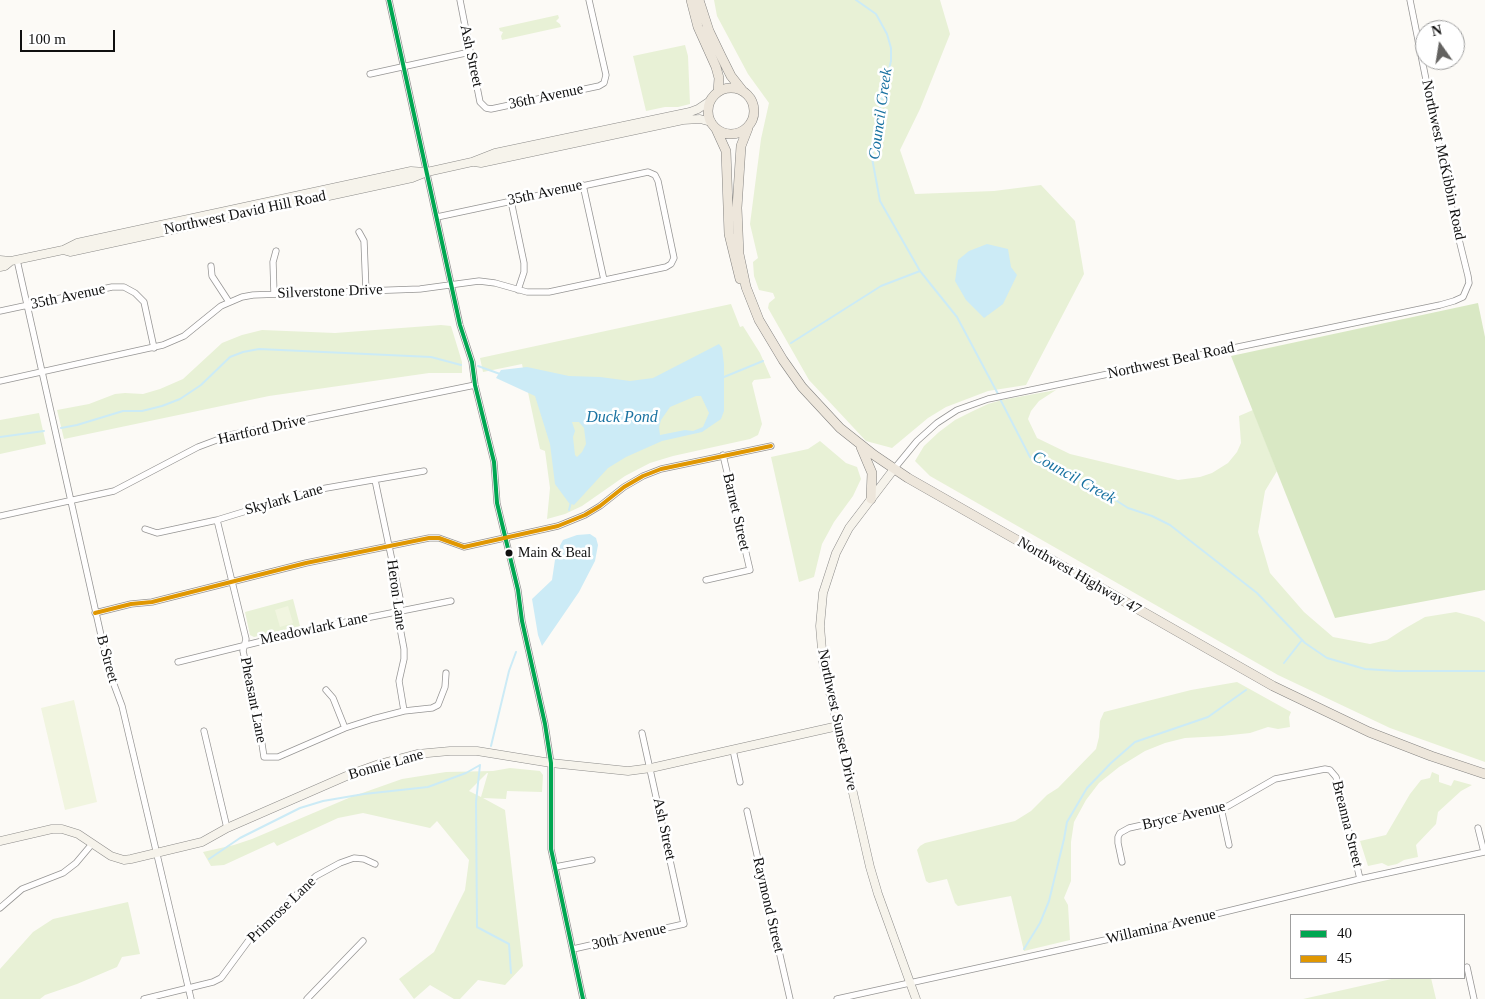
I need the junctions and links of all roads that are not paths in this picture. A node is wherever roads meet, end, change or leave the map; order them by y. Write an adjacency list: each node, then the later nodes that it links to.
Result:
1 (389, 0): 8 (street)
2 (460, 0): 7 (street, Ash Street)
3 (589, 0): 13 (street, 36th Avenue)
4 (691, 0): 11 (main road)
5 (699, 0): 10 (main road)
6 (1410, 0): 32 (street, Northwest McKibbin Road)
7 (470, 52): 8 (street); 13 (street, Ash Street)
8 (403, 66): 9 (street); 17 (street)
9 (370, 74)
10 (742, 90): 11 (main road); 15 (main road)
11 (718, 92): 12 (main road)
12 (710, 101): 14 (main road); 16 (street, Northwest David Hill Road)
13 (488, 109)
14 (713, 126): 15 (main road); 16 (street, Northwest David Hill Road); 30 (main road, Northwest Highway 47)
15 (748, 128): 30 (main road, Northwest Highway 47)
16 (472, 162): 17 (street, Northwest David Hill Road)
17 (427, 172): 20 (street); 24 (street, Northwest David Hill Road)
18 (583, 185): 19 (street, 35th Avenue); 25 (street, 35th Avenue); 28 (street)
19 (511, 201): 20 (street, 35th Avenue); 31 (street)
20 (437, 217): 29 (street)
21 (359, 232): 33 (street)
22 (276, 251): 34 (street)
23 (0, 260): 24 (street, Northwest David Hill Road)
24 (14, 260): 27 (street, Northwest David Hill Road); 36 (street, B Street)
25 (672, 262): 28 (street, Silverstone Drive)
26 (210, 266): 35 (street)
27 (0, 267)
28 (604, 280): 31 (street, Silverstone Drive)
29 (452, 285): 31 (street, Silverstone Drive); 33 (street, Silverstone Drive); 41 (street)
30 (746, 287): 42 (main road, Northwest Highway 47)
31 (518, 290)
32 (1467, 290): 45 (street, Northwest Beal Road)
33 (366, 291): 34 (street, Silverstone Drive)
34 (274, 294): 35 (street, Silverstone Drive)
35 (229, 302): 38 (street, Silverstone Drive)
36 (27, 305): 37 (street, 35th Avenue); 38 (street, 35th Avenue); 39 (street, B Street)
37 (0, 311)
38 (154, 348): 39 (street, Silverstone Drive)
39 (41, 372): 40 (street, Silverstone Drive); 49 (street, B Street)
40 (0, 381)
41 (475, 385): 49 (street, Hartford Drive); 53 (street)
42 (859, 445): 45 (main road, Northwest Highway 47); 48 (main road)
43 (771, 446): 44 (street)
44 (723, 455): 53 (street); 55 (street, Barnet Street)
45 (894, 469): 48 (street, Northwest Sunset Drive); 73 (main road, Northwest Highway 47)
46 (424, 471): 47 (street, Skylark Lane)
47 (375, 480): 51 (street, Skylark Lane); 54 (street, Heron Lane)
48 (871, 499): 65 (street, Northwest Sunset Drive)
49 (71, 501): 50 (street, Hartford Drive); 59 (street, B Street)
50 (0, 516)
51 (217, 520): 52 (street, Skylark Lane); 56 (street, Pheasant Lane)
52 (145, 529)
53 (506, 538): 54 (street); 70 (street)
54 (389, 546): 56 (street); 58 (street, Heron Lane)
55 (706, 580)
56 (232, 581): 59 (street); 60 (street, Pheasant Lane)
57 (451, 601): 58 (street, Meadowlark Lane)
58 (399, 611): 60 (street, Meadowlark Lane); 64 (street, Heron Lane)
59 (96, 613): 83 (street, B Street)
60 (245, 645): 61 (street, Meadowlark Lane); 66 (street, Pheasant Lane)
61 (178, 662)
62 (446, 673): 64 (street, Pheasant Lane)
63 (326, 690): 66 (street)
64 (404, 712): 66 (street, Pheasant Lane)
65 (838, 726): 69 (street, Bonnie Lane); 94 (street, Northwest Sunset Drive)
66 (345, 728)
67 (204, 731): 77 (street)
68 (642, 734): 71 (street, Ash Street)
69 (733, 750): 71 (street, Bonnie Lane); 74 (street)
70 (551, 763): 71 (street, Bonnie Lane); 77 (street, Bonnie Lane); 87 (street)
71 (651, 768): 90 (street, Ash Street)
72 (1330, 770): 75 (street, Bryce Avenue); 88 (street, Breanna Street)
73 (1485, 774)
74 (740, 782)
75 (1221, 808): 81 (street); 85 (street, Bryce Avenue)
76 (747, 811): 100 (street, Raymond Street)
77 (227, 828): 83 (street, Bonnie Lane)
78 (1478, 828): 82 (street)
79 (0, 841): 80 (street, Bonnie Lane)
80 (92, 844): 83 (street, Bonnie Lane); 89 (street)
81 (1229, 844)
82 (1484, 852): 88 (street, Willamina Avenue)
83 (157, 853): 95 (street, B Street)
84 (592, 860): 87 (street)
85 (1122, 862)
86 (375, 864): 95 (street, Primrose Lane)
87 (555, 867): 92 (street)
88 (1360, 879): 94 (street, Willamina Avenue)
89 (0, 908)
90 (684, 924): 92 (street, 30th Avenue)
91 (363, 941): 98 (street)
92 (573, 949): 99 (street)
93 (1466, 967): 103 (street)
94 (910, 983): 101 (street, Willamina Avenue); 102 (street, Northwest Sunset Drive)
95 (188, 988): 96 (street, Primrose Lane); 97 (street, B Street)
96 (144, 999)
97 (191, 999)
98 (306, 999)
99 (583, 999)
100 (790, 999)
101 (837, 999)
102 (916, 999)
103 (1474, 999)

